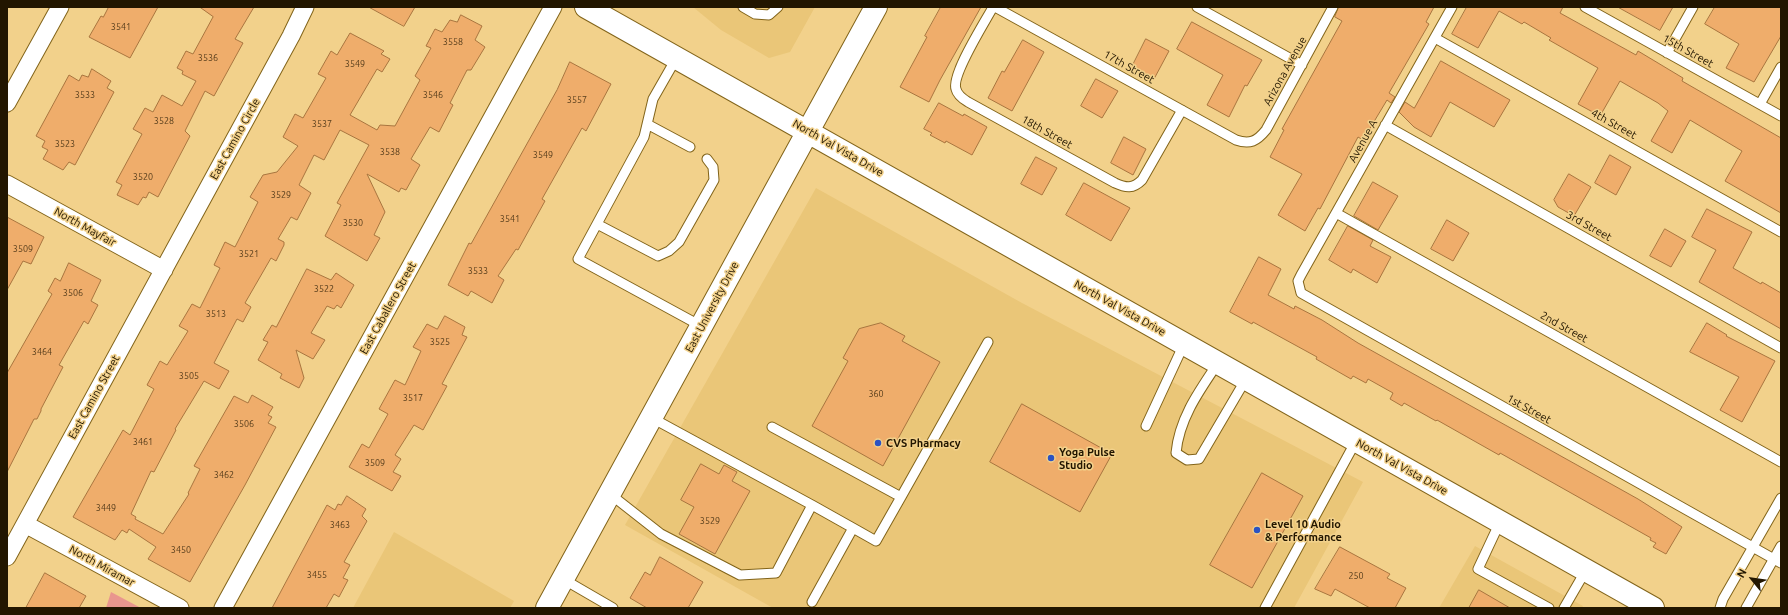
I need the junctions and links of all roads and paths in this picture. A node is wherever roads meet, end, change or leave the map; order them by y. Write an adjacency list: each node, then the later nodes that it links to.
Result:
1 (60, 7): 19 (street)
2 (305, 7): 33 (street, East Camino Circle)
3 (553, 7): 61 (street, East Caballero Street)
4 (586, 7): 16 (main road, North Val Vista Drive)
5 (743, 7): 6 (lane)
6 (778, 7)
7 (876, 7): 25 (main road, East University Drive)
8 (994, 7): 21 (lane, 17th Street); 21 (lane, 18th Street)
9 (1197, 7): 17 (lane)
10 (1333, 7): 17 (lane, Arizona Avenue)
11 (1452, 7): 14 (lane, Avenue A)
12 (1585, 7): 15 (lane, 15th Street)
13 (1693, 7): 15 (lane)
14 (1435, 38): 24 (lane, Avenue A); 32 (lane, 4th Street)
15 (1667, 53): 20 (lane, 15th Street)
16 (677, 57): 23 (lane); 25 (main road, North Val Vista Drive)
17 (1302, 65): 26 (lane, Arizona Avenue)
18 (1781, 66): 20 (lane)
19 (7, 103)
20 (1760, 104): 22 (lane, 15th Street)
21 (1182, 110): 26 (lane, 17th Street)
22 (1781, 116)
23 (647, 124): 27 (lane); 31 (lane)
24 (1385, 125): 30 (lane, Avenue A); 38 (lane, 3rd Street)
25 (808, 132): 35 (main road, East University Drive); 37 (main road, North Val Vista Drive)
26 (1253, 142)
27 (690, 147)
28 (706, 159): 31 (lane)
29 (7, 184): 33 (street, North Mayfair)
30 (1336, 213): 34 (lane, Avenue A); 45 (lane, 2nd Street)
31 (597, 224): 35 (lane)
32 (1781, 232)
33 (164, 270): 51 (street, East Camino Street)
34 (1298, 287): 54 (lane, 1st Street)
35 (701, 326): 41 (main road, East University Drive)
36 (988, 342): 47 (lane)
37 (1184, 344): 39 (main road, North Val Vista Drive); 42 (lane)
38 (1781, 348)
39 (1218, 363): 40 (main road, North Val Vista Drive); 40 (lane)
40 (1246, 379): 44 (main road, North Val Vista Drive)
41 (652, 418): 46 (main road, East University Drive); 49 (lane)
42 (1146, 426)
43 (772, 427): 47 (lane)
44 (1356, 441): 50 (main road, North Val Vista Drive); 64 (lane)
45 (1781, 462)
46 (610, 494): 49 (lane); 58 (main road, East University Drive)
47 (901, 497): 52 (lane)
48 (1781, 498): 54 (lane)
49 (812, 505): 52 (lane)
50 (1500, 522): 57 (main road, North Val Vista Drive); 65 (lane)
51 (25, 524): 55 (street); 60 (street, North Miramar)
52 (853, 528): 59 (lane)
53 (1781, 546): 56 (lane)
54 (1752, 548): 56 (lane, 1st Street); 68 (lane)
55 (7, 557)
56 (1777, 561): 69 (lane)
57 (1586, 570): 66 (lane); 67 (main road, North Val Vista Drive)
58 (563, 579): 62 (main road, East University Drive); 63 (lane)
59 (812, 602)
60 (180, 608)
61 (223, 608)
62 (547, 608)
63 (613, 608)
64 (1265, 608)
65 (1549, 608)
66 (1564, 608)
67 (1653, 608)
68 (1720, 608)
69 (1746, 608)

